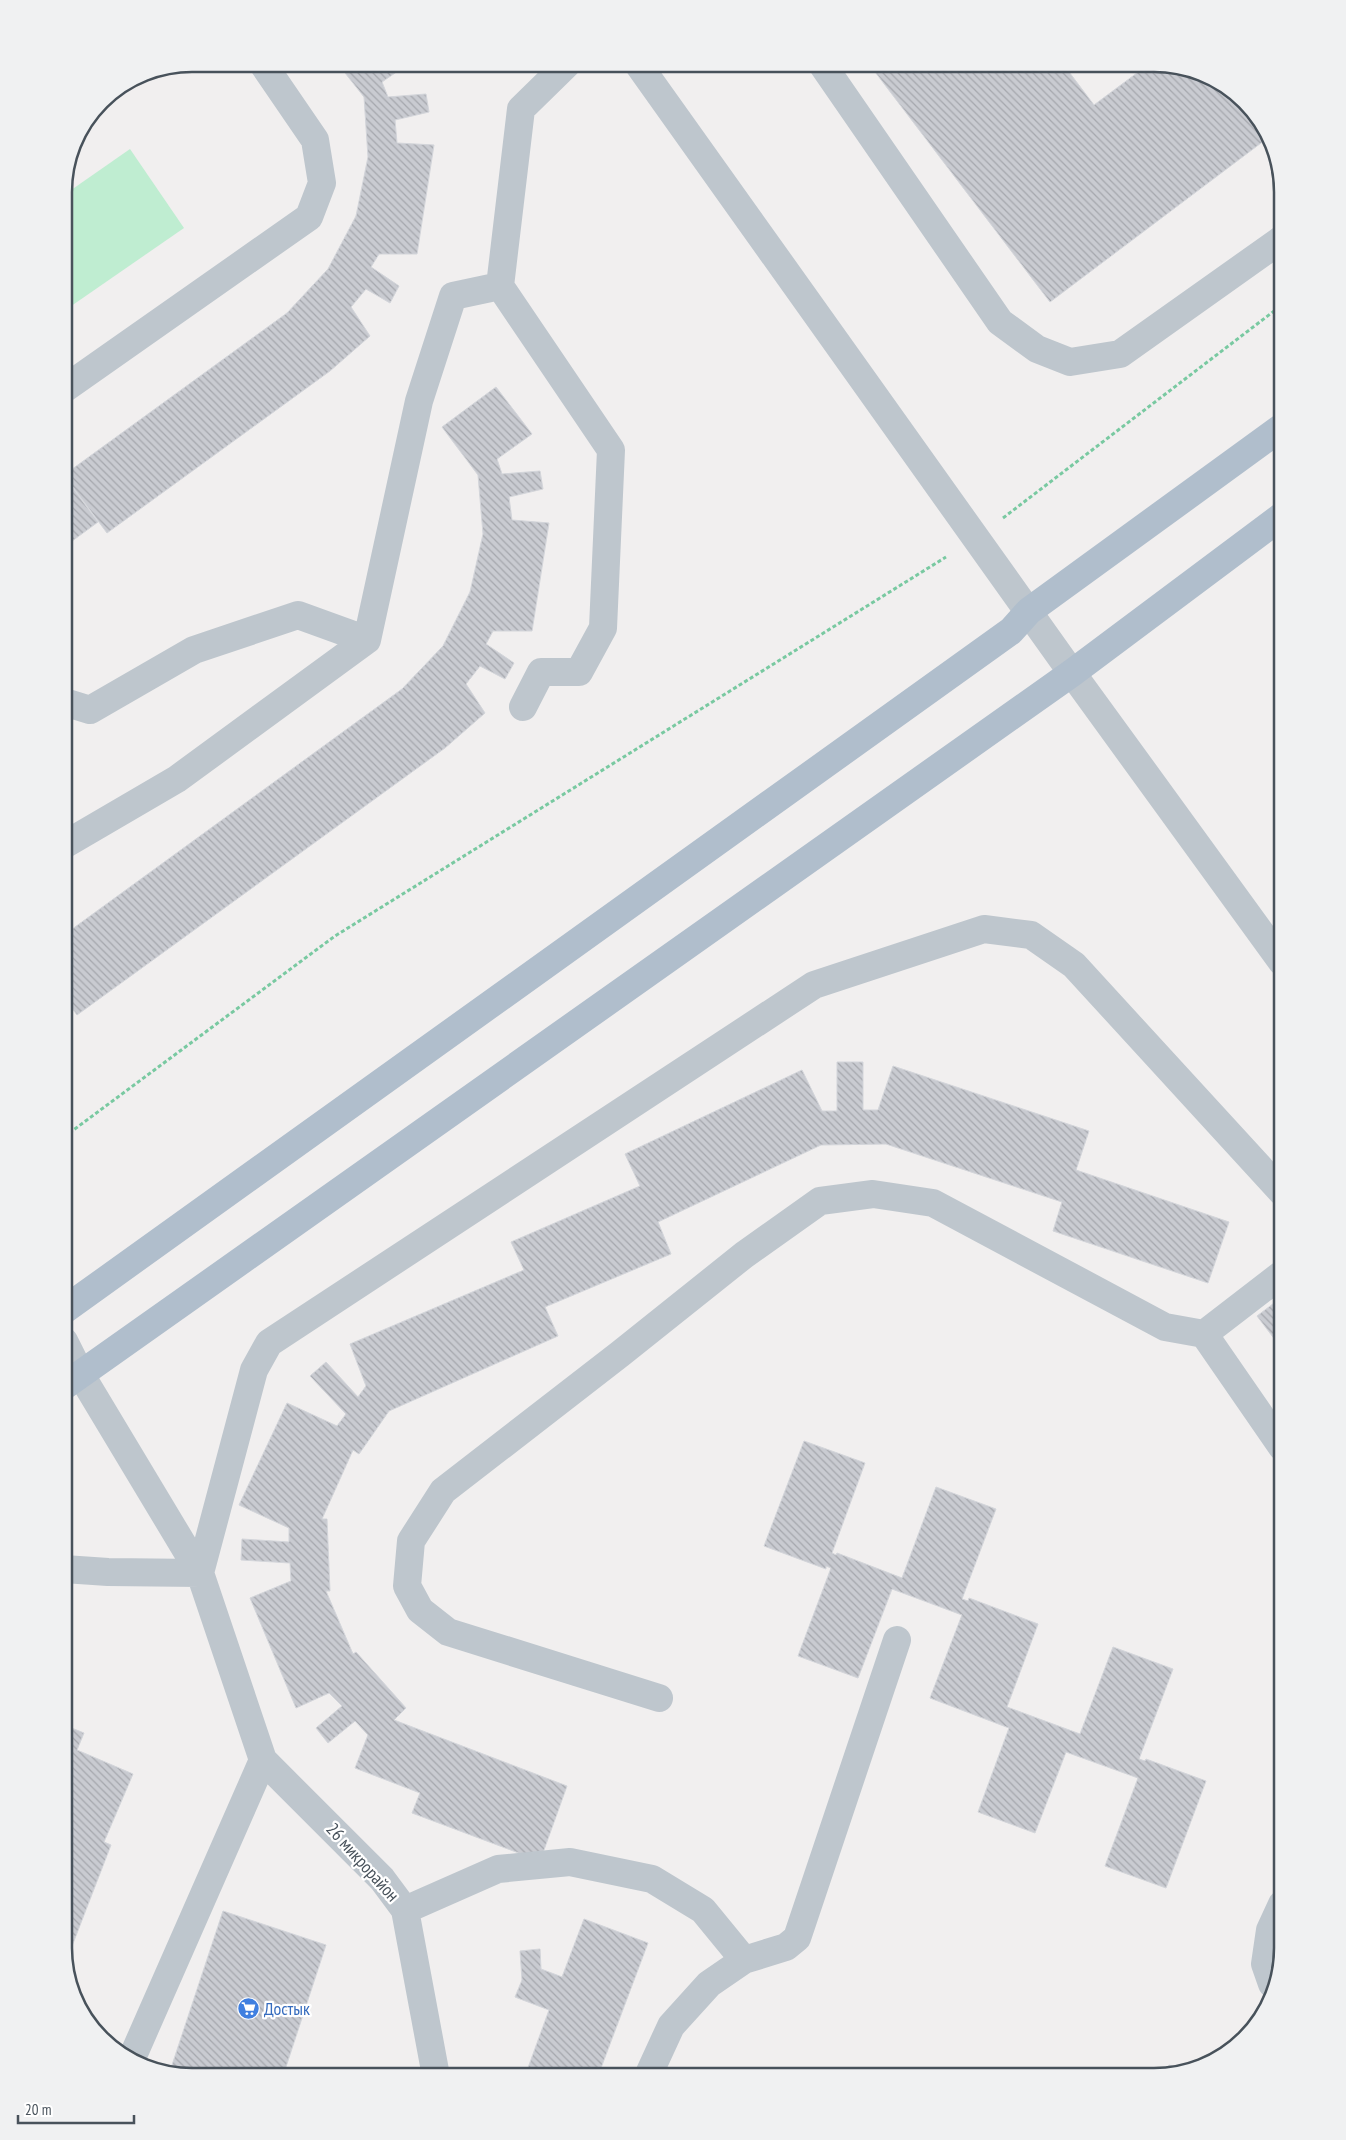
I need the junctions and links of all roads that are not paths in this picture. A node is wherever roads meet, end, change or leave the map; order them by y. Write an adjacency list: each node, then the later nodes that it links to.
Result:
1 (269, 73): 7 (street)
2 (558, 73): 6 (street)
3 (644, 73): 10 (street)
4 (828, 73): 5 (street)
5 (1274, 245)
6 (500, 286): 11 (street); 14 (street)
7 (73, 383)
8 (1274, 434): 10 (main road)
9 (1274, 522): 12 (main road)
10 (1029, 611): 12 (street); 19 (main road)
11 (367, 640): 13 (street); 15 (street)
12 (1072, 673): 16 (street); 21 (main road)
13 (73, 705)
14 (523, 707)
15 (73, 840)
16 (1274, 951)
17 (1274, 1183): 24 (street)
18 (1274, 1280): 20 (street)
19 (72, 1304)
20 (1204, 1334): 22 (street); 26 (street)
21 (73, 1380): 24 (street)
22 (1274, 1435)
23 (72, 1570): 24 (street)
24 (200, 1573): 27 (street)
25 (897, 1640): 30 (street)
26 (659, 1698)
27 (263, 1760): 28 (street, 26 микрорайон); 32 (street)
28 (406, 1910): 30 (street); 33 (street, 26 микрорайон)
29 (1274, 1921): 31 (street)
30 (744, 1960): 34 (street)
31 (1269, 1976)
32 (135, 2052)
33 (434, 2067)
34 (652, 2067)

